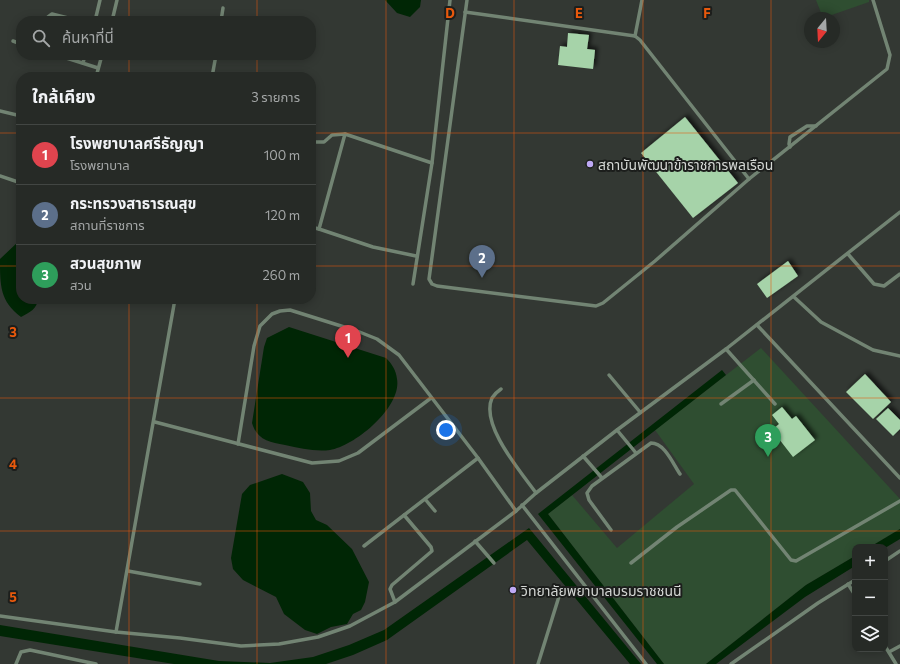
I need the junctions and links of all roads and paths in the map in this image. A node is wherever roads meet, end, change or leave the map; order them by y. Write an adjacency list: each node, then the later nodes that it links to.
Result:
1 (100, 0): 11 (lane)
2 (118, 0): 12 (lane)
3 (450, 0): 31 (lane)
4 (467, 0): 8 (lane)
5 (642, 0): 14 (lane)
6 (873, 0): 27 (lane)
7 (224, 8): 13 (lane)
8 (465, 12): 14 (lane); 33 (lane)
9 (49, 16): 10 (lane)
10 (60, 16)
11 (96, 16)
12 (113, 16)
13 (222, 16)
14 (635, 36): 33 (lane)
15 (13, 41): 16 (lane)
16 (16, 42)
17 (73, 60): 21 (lane)
18 (84, 60): 21 (lane)
19 (100, 60): 22 (lane)
20 (215, 60): 24 (lane)
21 (83, 63): 22 (lane)
22 (98, 68): 23 (lane)
23 (97, 72)
24 (213, 72)
25 (0, 110): 26 (lane)
26 (16, 115)
27 (816, 126): 30 (lane); 30 (lane)
28 (345, 134): 29 (lane); 31 (lane); 37 (lane)
29 (316, 142)
30 (790, 147): 33 (lane)
31 (432, 163): 39 (lane)
32 (0, 176): 34 (lane)
33 (749, 179)
34 (16, 181)
35 (900, 212): 38 (lane)
36 (316, 228): 37 (lane)
37 (319, 229): 39 (lane)
38 (848, 254): 40 (lane); 42 (lane)
39 (416, 256): 41 (lane)
40 (900, 274)
41 (413, 284)
42 (794, 297): 44 (lane); 46 (lane)
43 (174, 304): 54 (lane)
44 (757, 325): 45 (lane); 62 (lane)
45 (726, 349): 48 (lane); 53 (lane)
46 (900, 356)
47 (609, 375): 53 (lane)
48 (754, 380): 51 (lane); 52 (lane)
49 (501, 389): 63 (lane)
50 (432, 398): 56 (lane); 56 (lane); 59 (lane)
51 (721, 404)
52 (775, 404)
53 (640, 412): 55 (lane)
54 (155, 422): 56 (lane); 77 (lane)
55 (616, 430): 57 (lane); 58 (lane)
56 (238, 444)
57 (634, 452): 60 (lane); 61 (lane)
58 (583, 456): 61 (lane); 63 (lane)
59 (478, 458): 64 (lane); 68 (lane)
60 (680, 474)
61 (601, 477): 70 (lane)
62 (900, 478)
63 (536, 493): 66 (lane)
64 (426, 499): 67 (lane); 69 (lane)
65 (900, 501): 75 (lane)
66 (522, 505): 68 (lane); 91 (lane)
67 (436, 511)
68 (516, 511): 71 (lane)
69 (404, 515): 72 (lane); 83 (lane)
70 (611, 530)
71 (476, 543): 76 (lane); 83 (lane)
72 (364, 546)
73 (900, 551): 74 (lane)
74 (888, 559)
75 (631, 563)
76 (494, 564)
77 (128, 571): 79 (lane); 85 (lane)
78 (852, 582): 80 (lane)
79 (200, 584)
80 (848, 584): 82 (lane); 92 (lane)
81 (561, 590): 90 (lane)
82 (852, 590)
83 (395, 602): 85 (lane)
84 (0, 616): 85 (lane)
85 (116, 632)
86 (900, 646): 87 (lane)
87 (889, 652): 93 (lane)
88 (16, 664): 89 (lane)
89 (96, 664)
90 (538, 664)
91 (646, 664)
92 (731, 664)
93 (896, 664)

